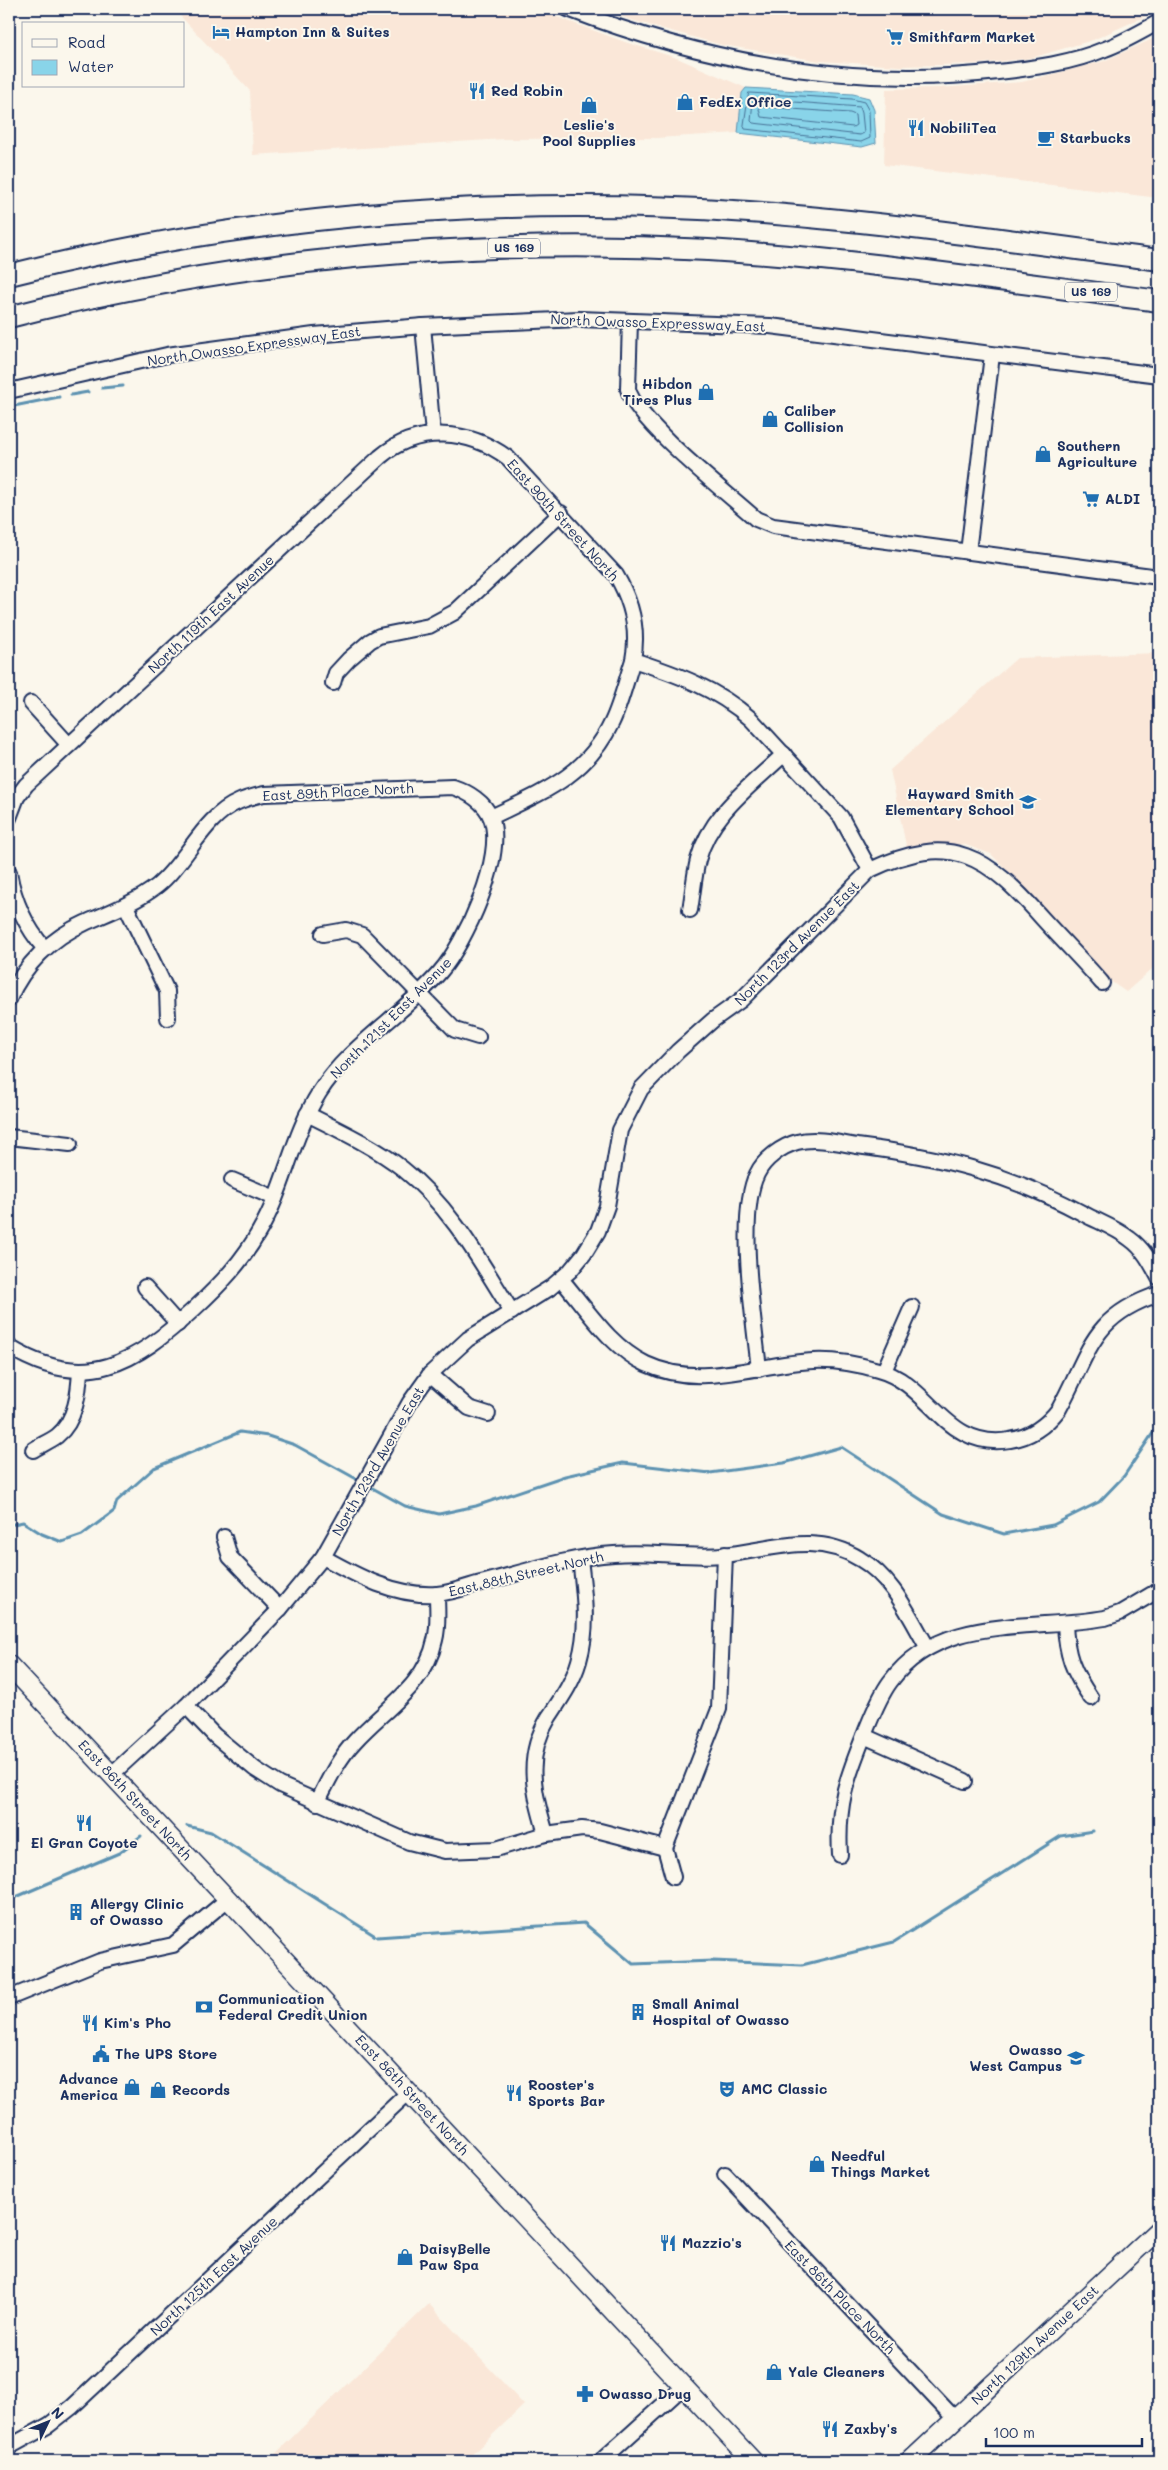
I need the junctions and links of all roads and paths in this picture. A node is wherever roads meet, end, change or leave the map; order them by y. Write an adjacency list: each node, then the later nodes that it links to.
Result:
1 (568, 9): 2 (street)
2 (1159, 22)
3 (1159, 260): 4 (highway)
4 (9, 275)
5 (1159, 301): 6 (highway, US 169)
6 (9, 317)
7 (630, 321): 8 (street, North Owasso Expressway East); 9 (street, North Owasso Expressway East); 14 (street)
8 (423, 326): 11 (street, North Owasso Expressway East); 12 (street)
9 (992, 355): 10 (street, North Owasso Expressway East); 14 (street)
10 (1159, 375)
11 (9, 391)
12 (433, 434): 13 (street, East 90th Street North); 19 (street, North 119th East Avenue)
13 (561, 513): 16 (street, East 90th Street North); 17 (street)
14 (968, 552): 15 (street)
15 (1159, 577)
16 (633, 660): 20 (street); 21 (street)
17 (333, 683)
18 (31, 704): 19 (street)
19 (69, 744): 22 (street, North 119th East Avenue)
20 (784, 754): 23 (street); 26 (street)
21 (491, 817): 25 (street, East 89th Place North); 30 (street, North 121st East Avenue)
22 (9, 818)
23 (870, 870): 29 (street, North 123rd Avenue East); 40 (street, North 123rd Avenue East)
24 (9, 872): 28 (street)
25 (126, 906): 28 (street, East 89th Place North); 32 (street)
26 (690, 910)
27 (323, 934): 30 (street)
28 (45, 949): 31 (street, East 89th Place North)
29 (1102, 983)
30 (419, 993): 33 (street); 34 (street, North 121st East Avenue)
31 (9, 999)
32 (168, 1018)
33 (478, 1037)
34 (307, 1114): 38 (street, North 121st East Avenue); 44 (street)
35 (9, 1137): 36 (street)
36 (70, 1144)
37 (232, 1180): 38 (street)
38 (275, 1198): 45 (street, North 121st East Avenue)
39 (1159, 1278): 47 (street)
40 (561, 1279): 44 (street, North 123rd Avenue East); 47 (street)
41 (145, 1288): 45 (street)
42 (1159, 1294): 49 (street)
43 (912, 1307): 49 (street)
44 (512, 1312): 50 (street, North 123rd Avenue East)
45 (178, 1324): 48 (street, North 121st East Avenue)
46 (9, 1347): 48 (street, North 121st East Avenue)
47 (759, 1369): 49 (street)
48 (80, 1370): 52 (street)
49 (884, 1372)
50 (430, 1374): 51 (street); 55 (street, North 123rd Avenue East)
51 (488, 1414)
52 (33, 1450)
53 (224, 1537): 59 (street)
54 (725, 1554): 56 (street, East 88th Street North); 61 (street, East 88th Street North); 70 (street)
55 (323, 1557): 58 (street, East 88th Street North); 59 (street, North 123rd Avenue East)
56 (580, 1559): 58 (street, East 88th Street North); 69 (street)
57 (1159, 1590): 60 (street)
58 (437, 1594): 68 (street)
59 (280, 1609): 64 (street, North 123rd Avenue East)
60 (1065, 1623): 61 (street); 63 (street)
61 (928, 1648): 65 (street)
62 (9, 1665): 66 (main road, East 86th Street North)
63 (1090, 1698)
64 (186, 1706): 66 (street, North 123rd Avenue East); 68 (street)
65 (864, 1736): 67 (street); 71 (street)
66 (111, 1775): 73 (main road, East 86th Street North)
67 (965, 1781)
68 (317, 1803): 69 (street)
69 (546, 1834): 70 (street)
70 (665, 1848): 72 (street)
71 (840, 1855)
72 (673, 1877)
73 (228, 1899): 74 (street); 75 (main road, East 86th Street North)
74 (9, 1998)
75 (408, 2092): 78 (main road, East 86th Street North); 80 (street, North 125th East Avenue)
76 (725, 2174): 79 (street, East 86th Place North)
77 (1159, 2229): 79 (main road, North 129th Avenue East)
78 (684, 2386): 81 (street); 82 (main road, East 86th Street North)
79 (955, 2419): 83 (main road, North 129th Avenue East)
80 (9, 2446)
81 (601, 2461)
82 (753, 2461)
83 (910, 2461)

